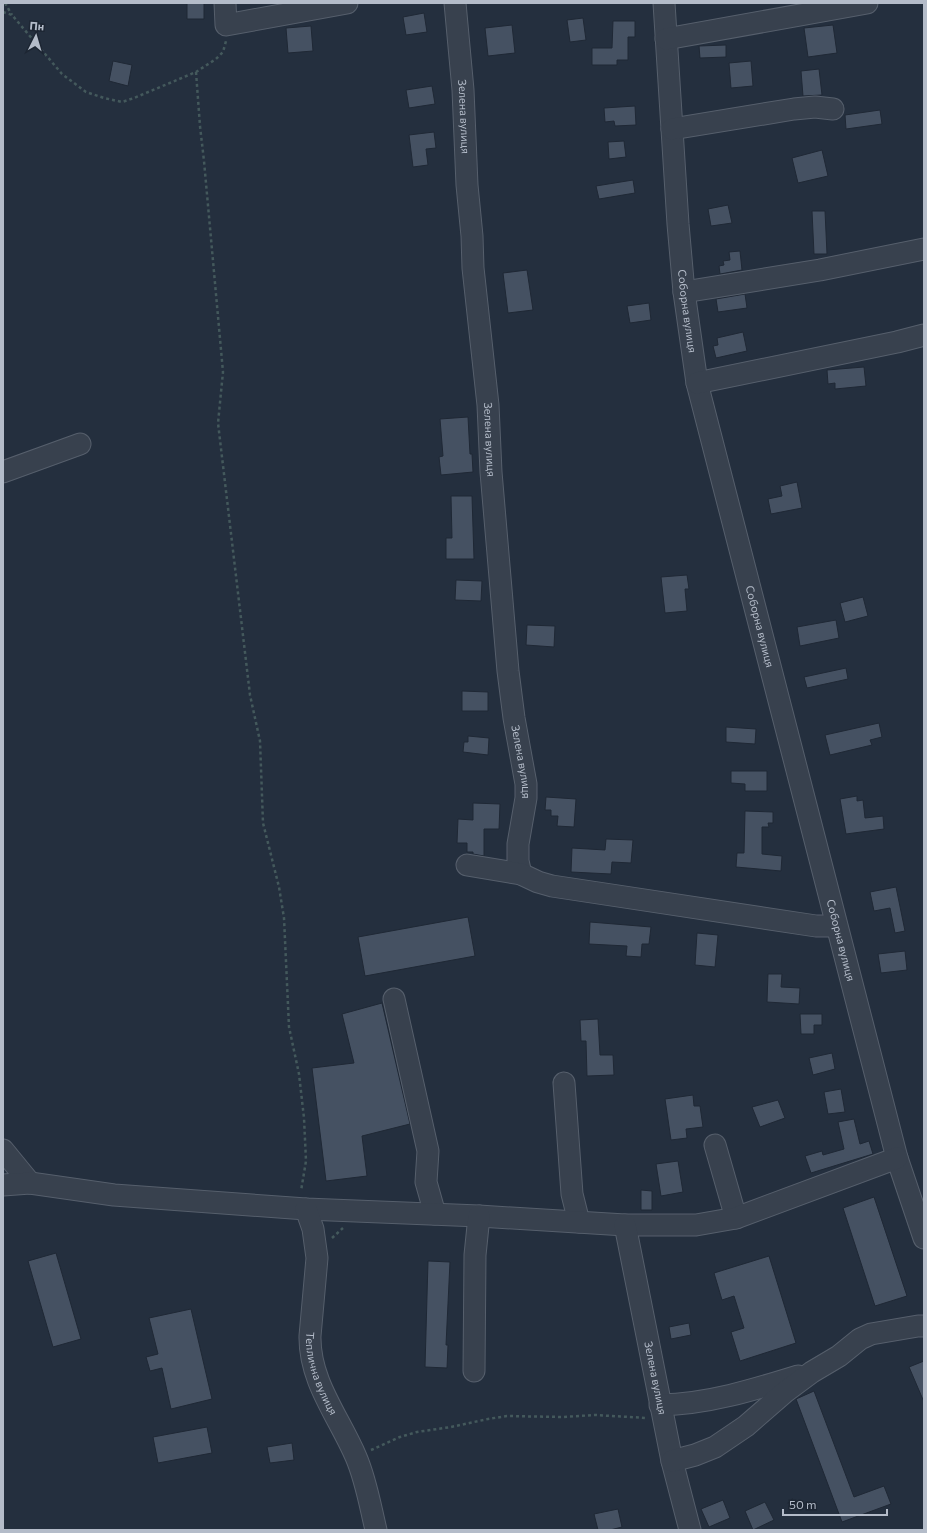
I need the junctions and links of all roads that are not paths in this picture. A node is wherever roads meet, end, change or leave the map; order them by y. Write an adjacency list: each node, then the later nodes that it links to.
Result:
1 (226, 3): 2 (street)
2 (347, 3)
3 (455, 3): 16 (street, Зелена вулиця)
4 (664, 3): 6 (street, Соборна вулиця)
5 (867, 3): 6 (street)
6 (666, 38): 8 (street, Соборна вулиця)
7 (833, 109): 8 (street)
8 (672, 129): 10 (street, Соборна вулиця)
9 (924, 248): 10 (street)
10 (684, 292): 12 (street, Соборна вулиця)
11 (924, 335): 12 (street)
12 (697, 383): 17 (street, Соборна вулиця)
13 (80, 444): 14 (street)
14 (3, 472)
15 (467, 866): 16 (street)
16 (521, 874): 17 (street)
17 (836, 926): 22 (street, Соборна вулиця)
18 (394, 999): 26 (street)
19 (564, 1083): 29 (street)
20 (714, 1145): 28 (street)
21 (3, 1150): 23 (street)
22 (897, 1158): 28 (street); 31 (street, Соборна вулиця)
23 (30, 1183): 24 (street); 25 (street)
24 (3, 1186)
25 (306, 1209): 26 (street); 37 (street, Теплична вулиця)
26 (435, 1214): 27 (street)
27 (479, 1216): 29 (street); 33 (street)
28 (736, 1218): 30 (street)
29 (579, 1222): 30 (street)
30 (625, 1225): 35 (street, Зелена вулиця)
31 (924, 1238)
32 (924, 1326): 34 (street)
33 (474, 1371)
34 (812, 1372): 35 (street); 36 (street)
35 (662, 1412): 36 (street, Зелена вулиця)
36 (672, 1461): 38 (street, Зелена вулиця)
37 (376, 1530)
38 (690, 1530)

